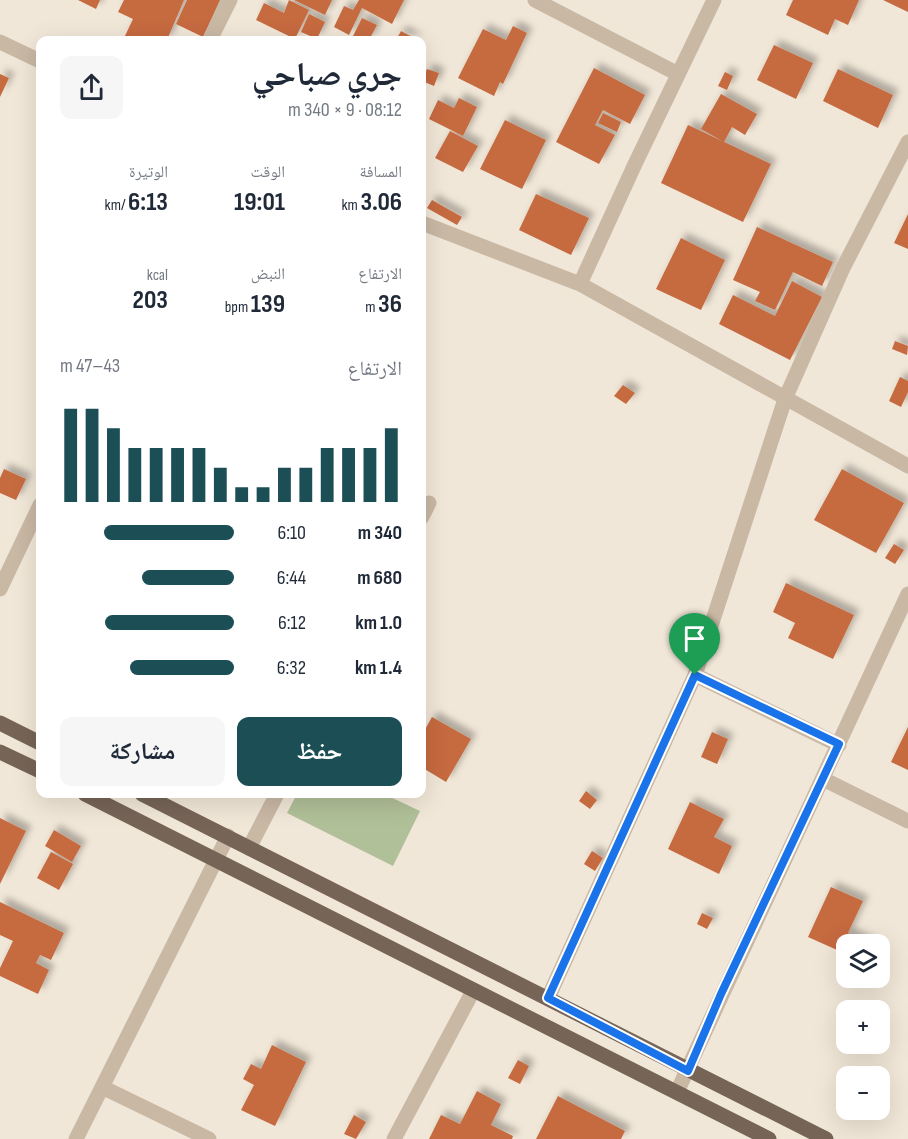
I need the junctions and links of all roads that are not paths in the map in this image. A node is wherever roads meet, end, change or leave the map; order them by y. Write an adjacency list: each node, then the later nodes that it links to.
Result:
1 (230, 0): 4 (street)
2 (535, 0): 7 (street)
3 (714, 0): 7 (street)
4 (212, 36)
5 (0, 42): 6 (street)
6 (36, 59)
7 (678, 75): 10 (street)
8 (906, 153): 11 (street)
9 (426, 225): 10 (street)
10 (580, 284): 11 (street)
11 (785, 399): 12 (street); 16 (street)
12 (908, 466)
13 (36, 513): 14 (street)
14 (0, 589)
15 (908, 594): 19 (street)
16 (695, 675): 19 (street); 31 (street)
17 (0, 723): 18 (main road)
18 (36, 741)
19 (839, 744): 22 (street)
20 (0, 752): 21 (main road)
21 (36, 769)
22 (823, 779): 26 (street); 32 (street)
23 (93, 798): 29 (main road)
24 (150, 798): 27 (main road)
25 (275, 798): 28 (street)
26 (908, 821)
27 (228, 836): 28 (main road); 29 (street)
28 (249, 848): 31 (main road)
29 (218, 860): 30 (main road); 33 (street)
30 (473, 991): 34 (main road); 37 (street)
31 (548, 998): 32 (main road)
32 (688, 1071): 34 (street); 39 (main road)
33 (102, 1088): 35 (street); 36 (street)
34 (677, 1092): 38 (main road)
35 (76, 1139)
36 (209, 1139)
37 (394, 1139)
38 (769, 1139)
39 (826, 1139)

